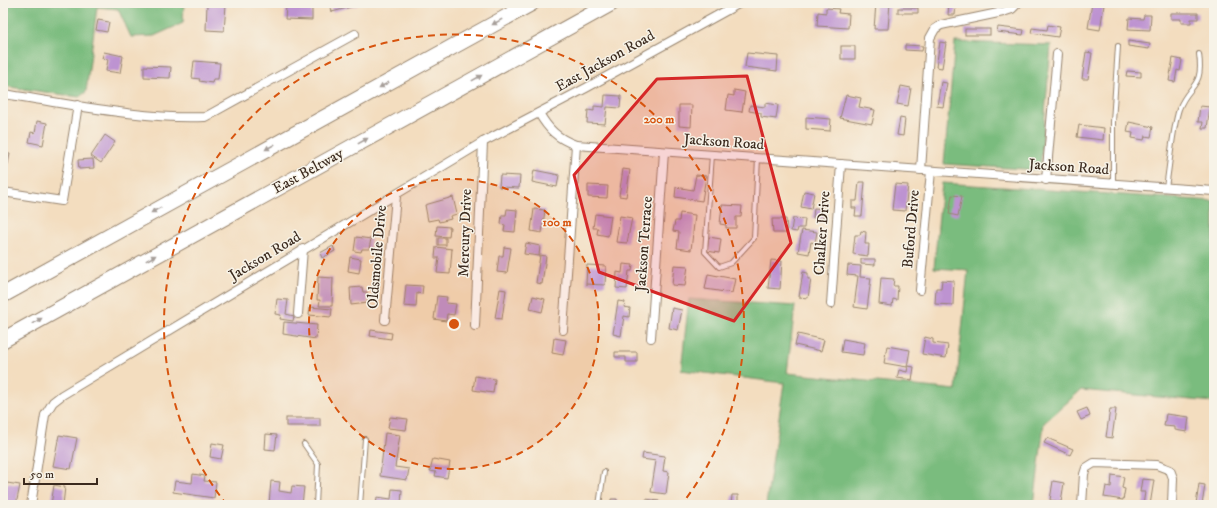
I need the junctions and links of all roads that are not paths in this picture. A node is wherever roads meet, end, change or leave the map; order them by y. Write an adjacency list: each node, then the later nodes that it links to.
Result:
1 (532, 3): 28 (highway, one-way to 28)
2 (612, 3): 35 (highway, East Beltway, one-way to 2)
3 (740, 3): 11 (street, East Jackson Road)
4 (1018, 3): 18 (street)
5 (354, 34): 10 (street)
6 (1118, 46): 21 (lane)
7 (1057, 54): 20 (street)
8 (1199, 54): 22 (lane)
9 (3, 94): 10 (street)
10 (78, 105): 24 (street)
11 (539, 112): 12 (street, East Jackson Road); 13 (street, Jackson Road)
12 (483, 142): 25 (street, Jackson Road); 32 (street, Mercury Drive)
13 (576, 145): 14 (street, Jackson Road); 33 (street)
14 (664, 152): 15 (street, Jackson Road); 34 (street, Jackson Terrace)
15 (712, 155): 16 (street, Jackson Road); 16 (lane)
16 (758, 158): 17 (street, Jackson Road)
17 (841, 164): 18 (street, Jackson Road); 29 (street, Chalker Drive)
18 (921, 170): 19 (street, Jackson Road)
19 (931, 171): 20 (street, Jackson Road); 27 (street, Buford Drive)
20 (1046, 180): 21 (street, Jackson Road)
21 (1113, 184): 22 (street, Jackson Road)
22 (1166, 188): 23 (street, Jackson Road)
23 (1214, 191)
24 (3, 192)
25 (396, 196): 26 (street, Jackson Road); 31 (street, Oldsmobile Drive)
26 (303, 250): 30 (street); 39 (street, Jackson Road)
27 (920, 290)
28 (3, 295)
29 (831, 304)
30 (298, 314)
31 (385, 320)
32 (475, 326)
33 (563, 330)
34 (651, 338)
35 (3, 340)
36 (365, 439): 41 (lane)
37 (304, 444): 40 (lane)
38 (604, 472): 42 (lane)
39 (31, 505)
40 (316, 505)
41 (360, 505)
42 (599, 505)
43 (1082, 505): 44 (street)
44 (1172, 505)

